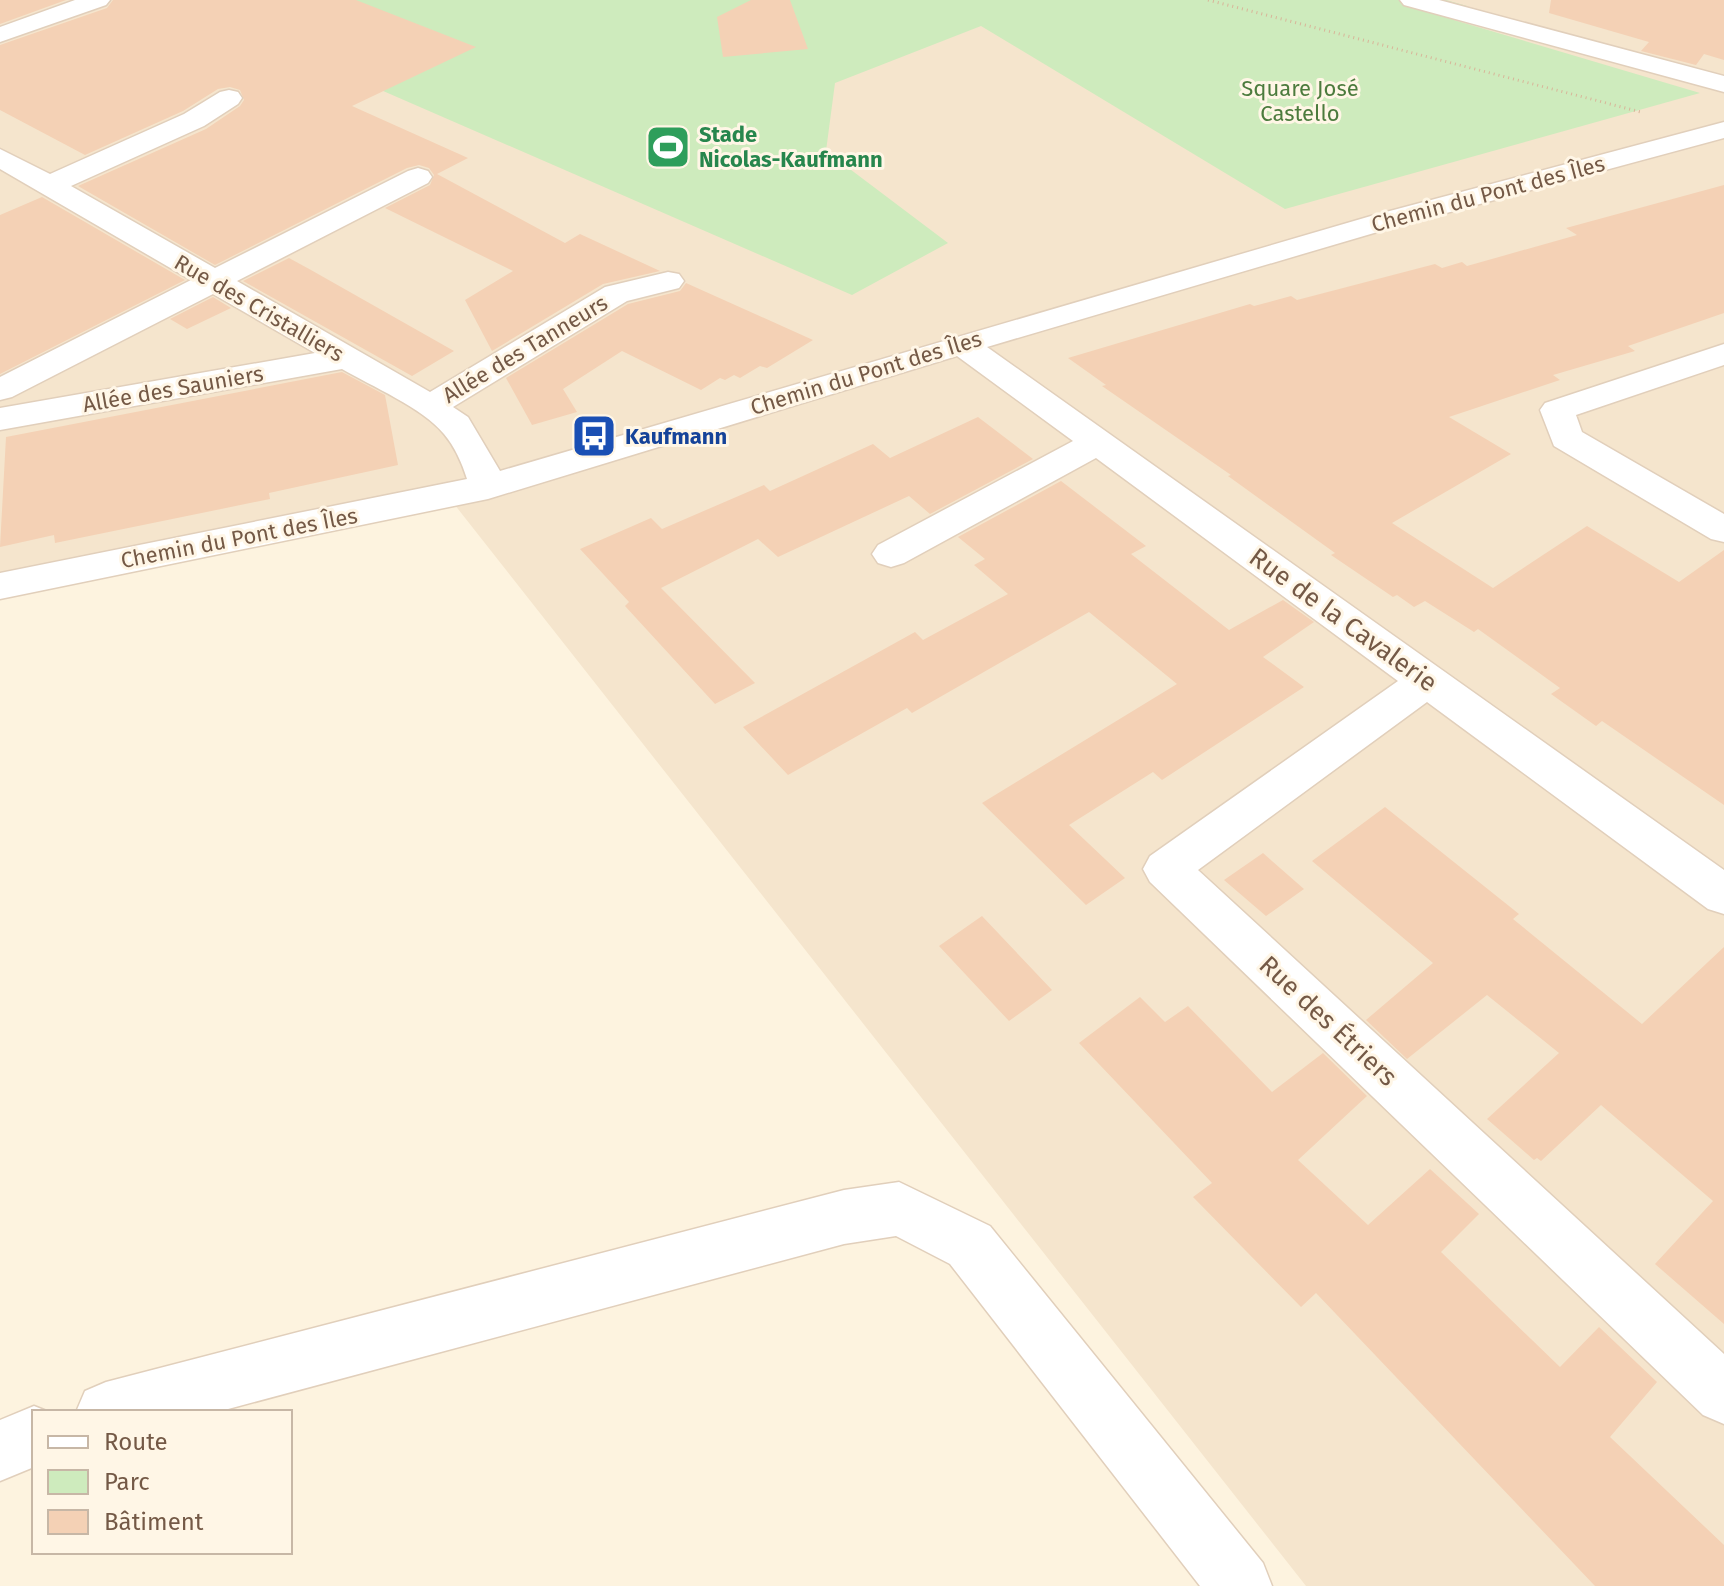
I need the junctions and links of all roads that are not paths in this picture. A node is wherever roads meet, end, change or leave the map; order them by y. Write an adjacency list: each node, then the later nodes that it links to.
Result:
1 (98, 0): 3 (street)
2 (1412, 0): 4 (street)
3 (0, 35)
4 (1724, 84)
5 (229, 98): 9 (street)
6 (1724, 130): 12 (street, Chemin du Pont des Îles)
7 (0, 157): 9 (street, Rue des Cristalliers)
8 (418, 177): 10 (street, Allée des Sauniers)
9 (50, 185): 10 (street, Rue des Cristalliers)
10 (213, 281): 14 (street, Rue des Cristalliers); 15 (street, Allée des Sauniers)
11 (668, 281): 16 (street, Allée des Tanneurs)
12 (962, 344): 18 (street, Rue de la Cavalerie); 19 (street, Chemin du Pont des Îles)
13 (1724, 354): 20 (street)
14 (346, 358): 16 (street, Rue des Cristalliers); 17 (street, Allée des Sauniers)
15 (0, 390)
16 (430, 406): 19 (street, Rue des Cristalliers)
17 (0, 419)
18 (1098, 442): 21 (street); 23 (street, Rue de la Cavalerie)
19 (488, 487): 22 (street, Chemin du Pont des Îles)
20 (1724, 530)
21 (891, 554)
22 (0, 586)
23 (1427, 681): 24 (street, Rue de la Cavalerie); 25 (street, Rue des Étriers)
24 (1724, 895)
25 (1724, 1394)
26 (114, 1410): 29 (street)
27 (32, 1437): 28 (street)
28 (0, 1451)
29 (1234, 1584)

